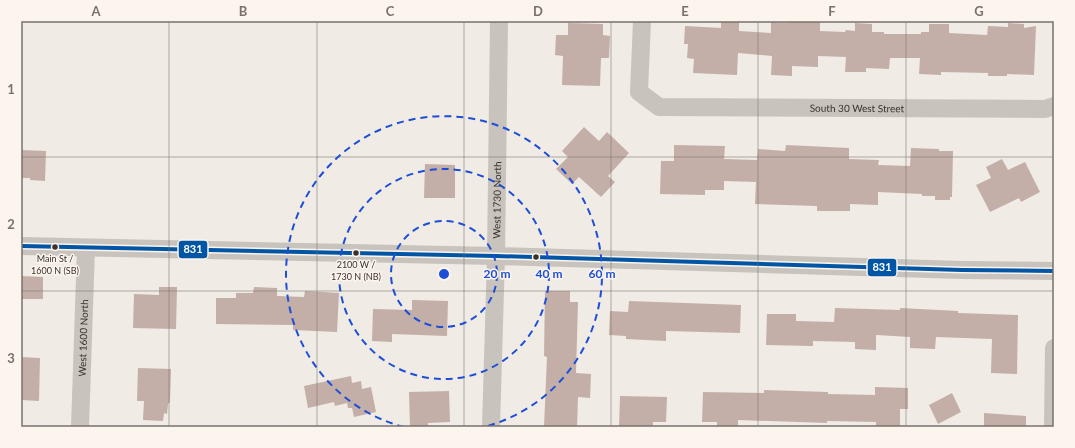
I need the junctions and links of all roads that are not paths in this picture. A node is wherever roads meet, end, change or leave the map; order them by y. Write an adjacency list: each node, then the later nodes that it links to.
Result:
1 (499, 21): 6 (street, West 1730 North)
2 (642, 21): 3 (street, South 30 West Street)
3 (1054, 106)
4 (21, 246): 5 (street)
5 (86, 248): 6 (street); 9 (street, West 1600 North)
6 (496, 256): 7 (street); 10 (street, West 1730 North)
7 (1054, 271)
8 (1054, 348): 11 (street)
9 (80, 427)
10 (491, 427)
11 (1052, 427)

